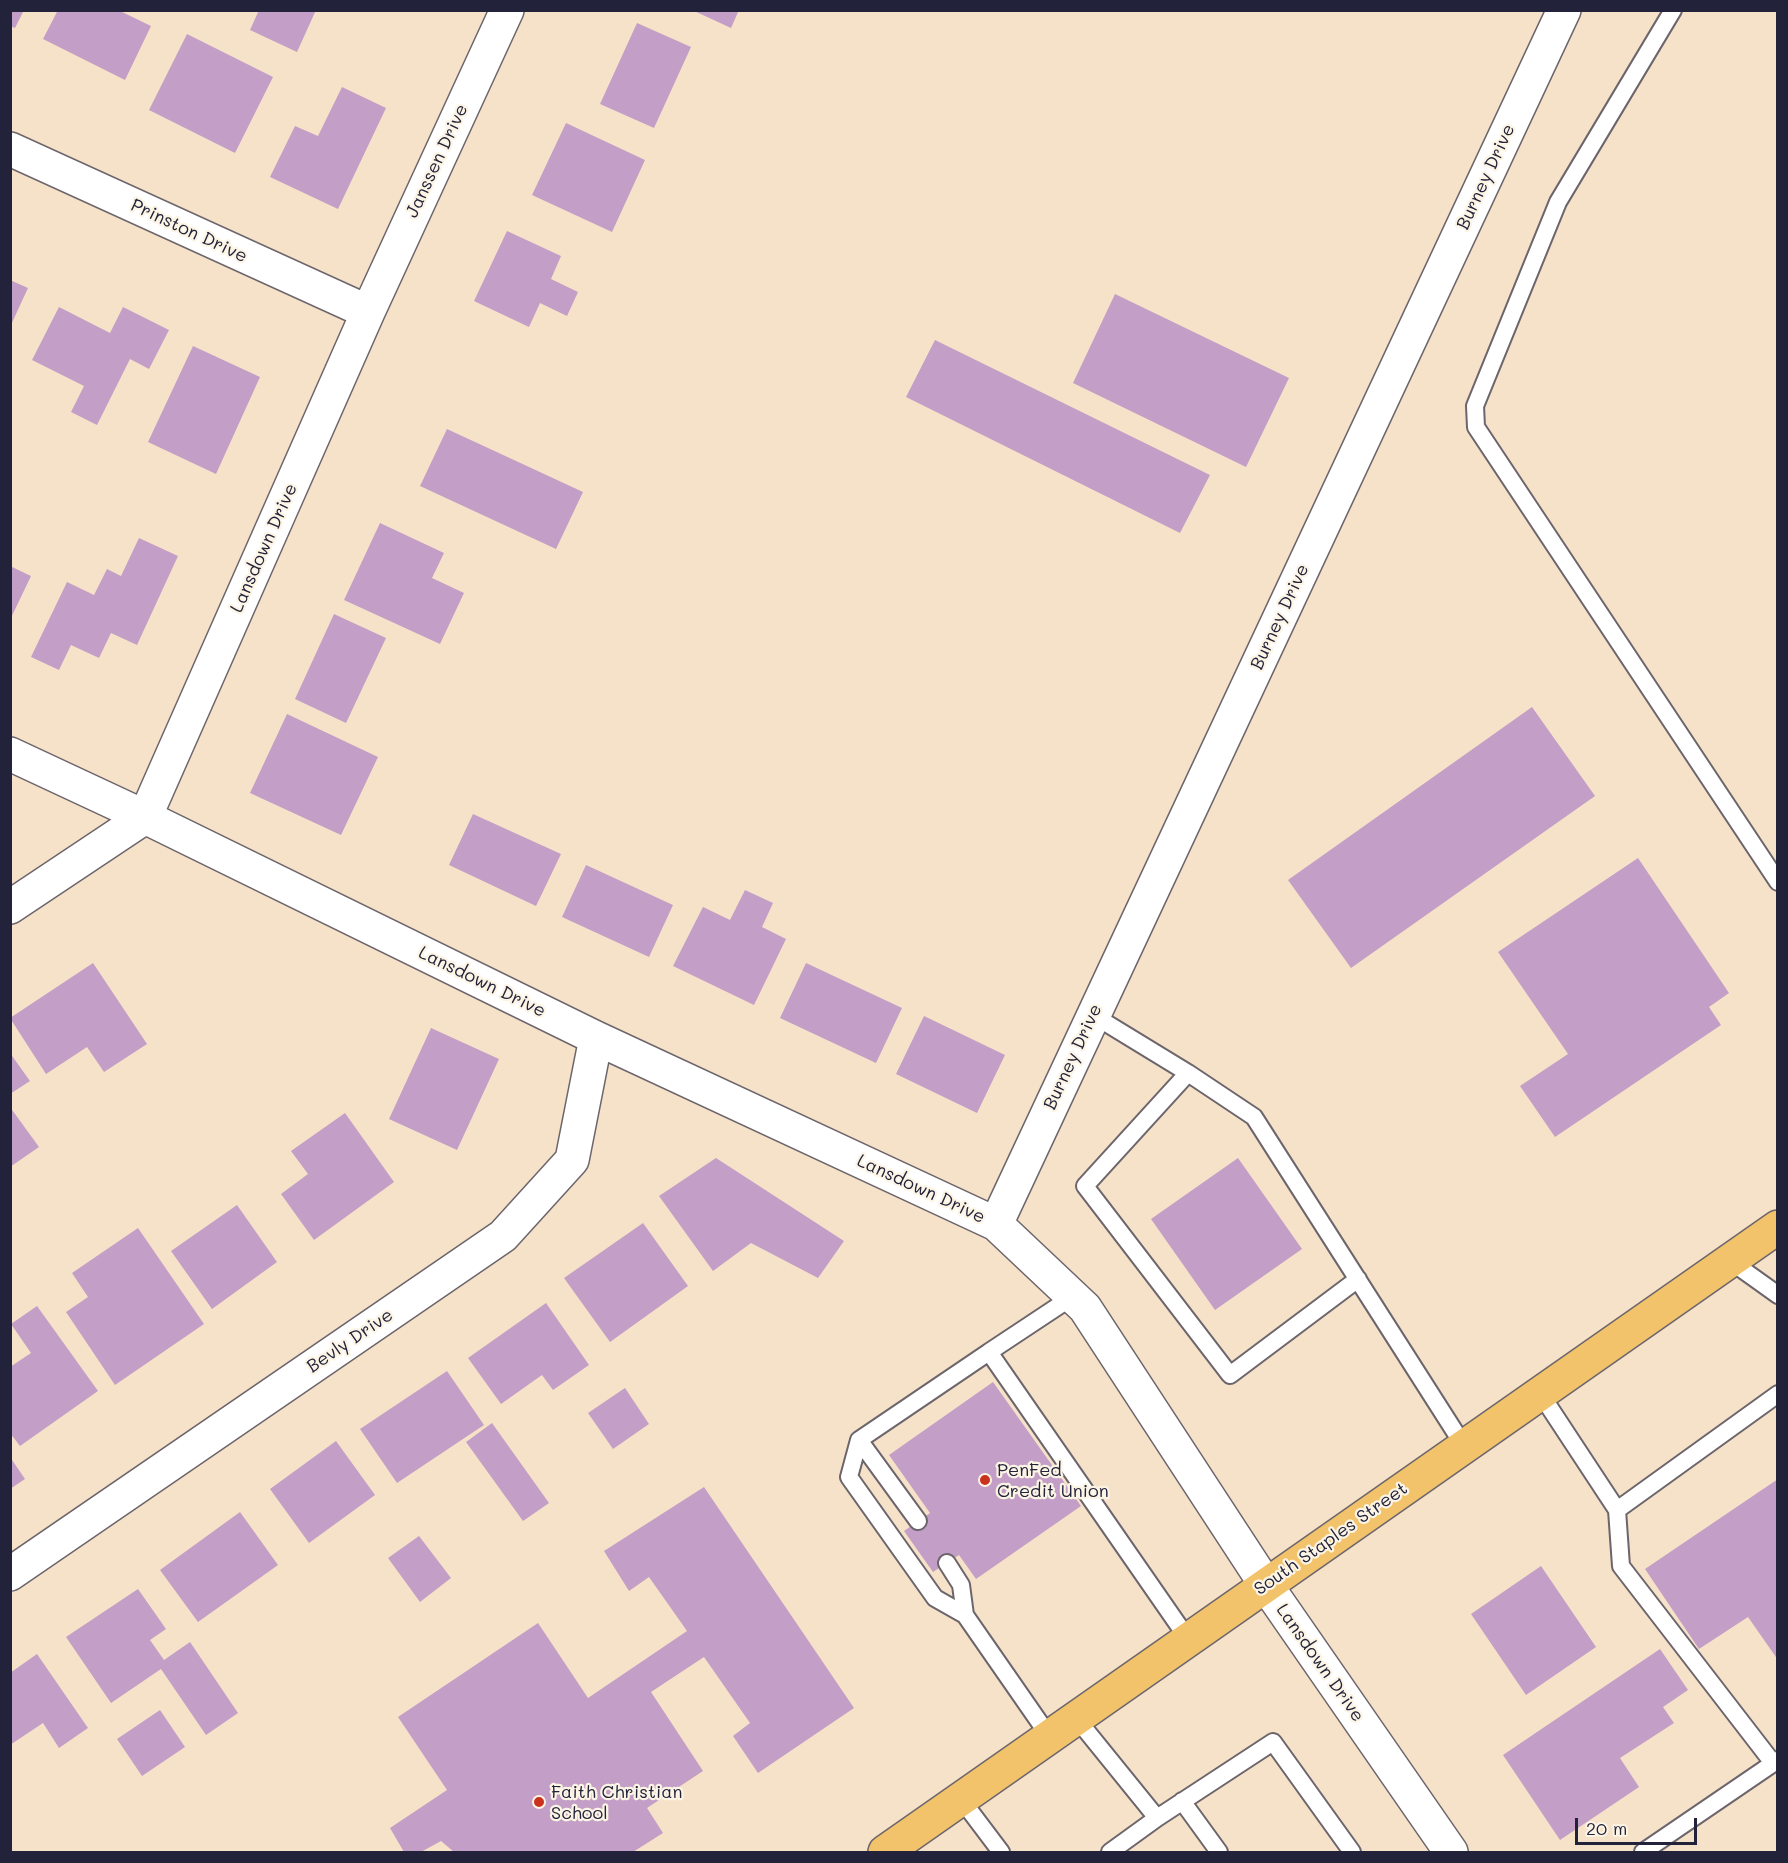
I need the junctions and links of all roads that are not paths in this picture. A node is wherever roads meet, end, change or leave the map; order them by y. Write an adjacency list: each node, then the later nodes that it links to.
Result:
1 (507, 10): 5 (street, Janssen Drive)
2 (1564, 10): 10 (street, Burney Drive)
3 (1673, 10): 8 (lane)
4 (10, 149): 5 (street, Prinston Drive)
5 (368, 312): 7 (street, Lansdown Drive)
6 (10, 754): 7 (street, Lansdown Drive)
7 (145, 817): 9 (street); 11 (street, Lansdown Drive)
8 (1778, 882)
9 (10, 907)
10 (1093, 1015): 12 (lane); 13 (street, Burney Drive)
11 (596, 1038): 13 (street, Lansdown Drive); 27 (street, Bevly Drive)
12 (1188, 1074): 16 (lane); 16 (lane)
13 (996, 1224): 18 (street, Lansdown Drive)
14 (1778, 1227): 15 (main road, South Staples Street)
15 (1729, 1260): 17 (lane); 20 (main road, South Staples Street)
16 (1358, 1279): 23 (lane)
17 (1778, 1295)
18 (1072, 1297): 19 (lane); 28 (street, Lansdown Drive)
19 (989, 1352): 22 (lane); 30 (lane)
20 (1540, 1393): 23 (main road, South Staples Street); 24 (lane)
21 (1778, 1394): 24 (lane)
22 (859, 1440): 25 (lane); 29 (lane)
23 (1464, 1446): 28 (main road, South Staples Street)
24 (1617, 1510): 33 (lane)
25 (918, 1521)
26 (947, 1563): 29 (lane)
27 (10, 1574)
28 (1266, 1585): 30 (main road, South Staples Street); 42 (street, Lansdown Drive)
29 (965, 1615): 32 (lane)
30 (1188, 1639): 31 (main road, South Staples Street)
31 (1076, 1718): 32 (main road, South Staples Street); 36 (lane)
32 (1049, 1736): 34 (main road, South Staples Street)
33 (1775, 1761): 43 (lane)
34 (961, 1799): 37 (main road, South Staples Street); 38 (lane)
35 (1182, 1801): 36 (lane); 40 (lane); 41 (lane)
36 (1157, 1818): 39 (lane)
37 (885, 1852)
38 (1001, 1852)
39 (1110, 1852)
40 (1219, 1852)
41 (1352, 1852)
42 (1451, 1852)
43 (1643, 1852)

